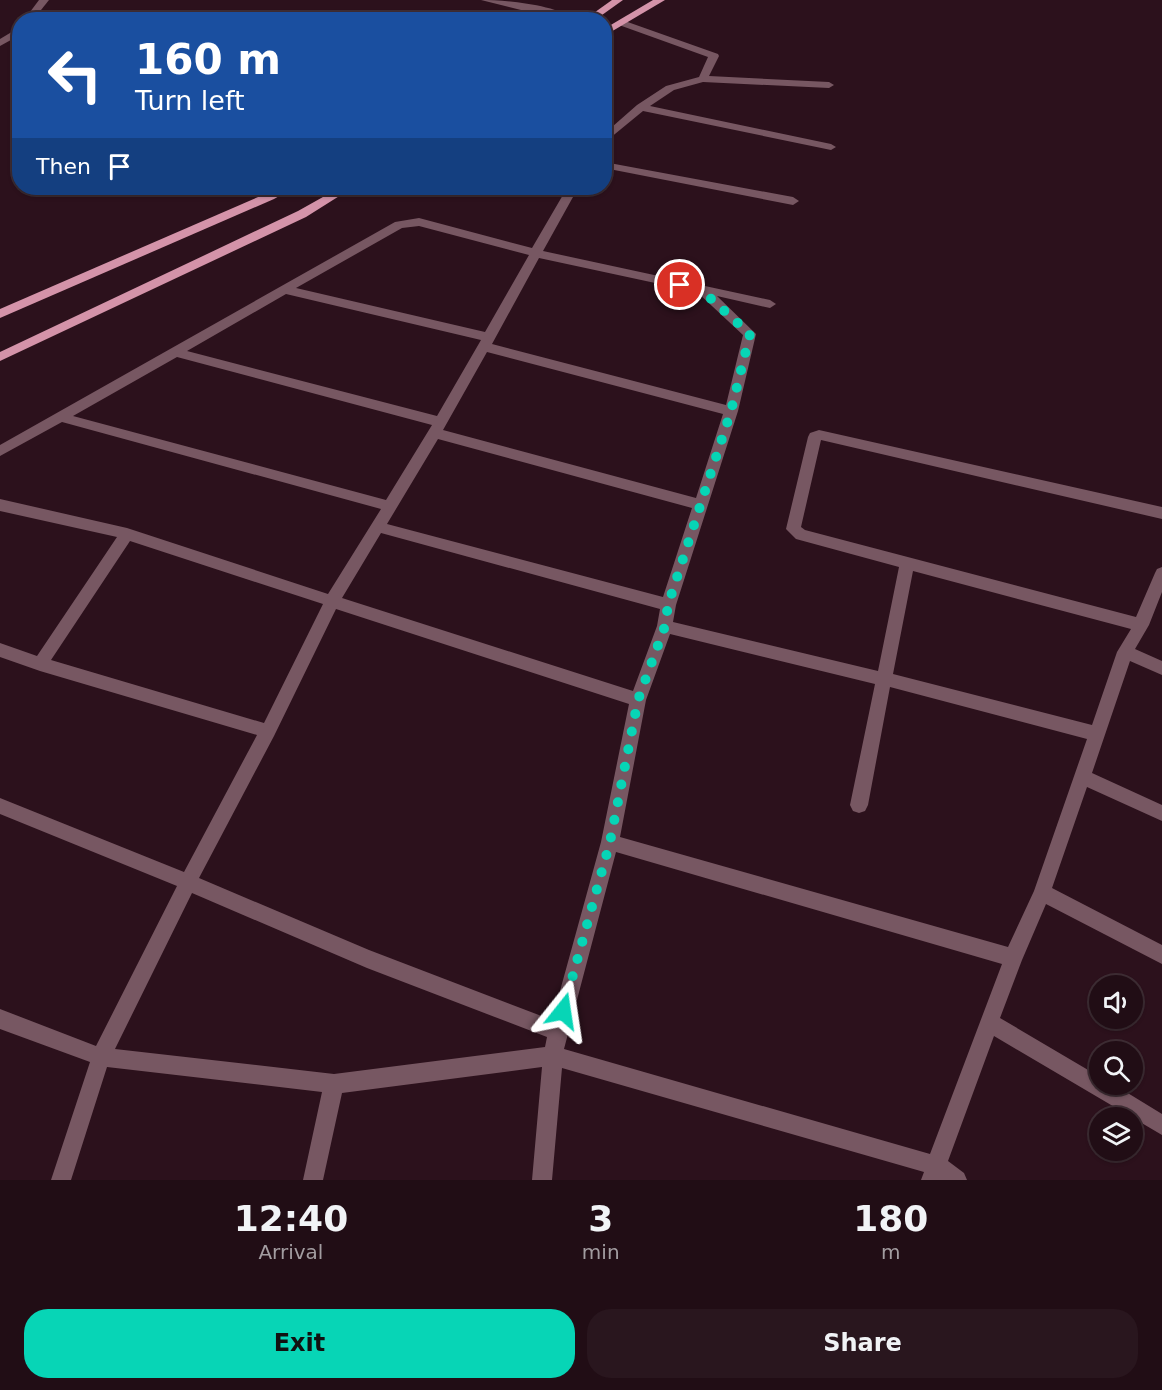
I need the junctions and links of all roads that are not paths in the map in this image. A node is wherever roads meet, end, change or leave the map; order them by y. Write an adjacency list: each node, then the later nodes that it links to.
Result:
1 (44, 0): 5 (street)
2 (488, 0): 6 (street)
3 (618, 0): 7 (main road)
4 (660, 0): 8 (main road)
5 (34, 12)
6 (546, 12)
7 (600, 12)
8 (622, 23): 9 (main road); 10 (street)
9 (612, 29)
10 (703, 79): 11 (street); 12 (street)
11 (830, 85)
12 (641, 107): 13 (street); 14 (street)
13 (612, 133)
14 (831, 147)
15 (612, 167): 19 (street)
16 (274, 195): 24 (main road)
17 (334, 195): 27 (main road)
18 (568, 195): 20 (street)
19 (793, 201)
20 (535, 253): 21 (street); 22 (street); 25 (street)
21 (700, 289): 23 (street); 28 (street)
22 (286, 290): 25 (street); 26 (street)
23 (770, 304)
24 (0, 314)
25 (485, 342): 28 (street); 30 (street)
26 (176, 352): 29 (street); 30 (street)
27 (0, 357)
28 (731, 411): 33 (street)
29 (60, 417): 31 (street); 34 (street)
30 (437, 428): 33 (street); 34 (street)
31 (0, 451)
32 (0, 505): 37 (street)
33 (701, 505): 41 (street)
34 (390, 506): 36 (street)
35 (1162, 513): 38 (street)
36 (378, 526): 40 (street); 41 (street)
37 (127, 534): 40 (street); 46 (street)
38 (908, 563): 42 (street); 48 (street)
39 (1162, 573): 42 (street)
40 (332, 601): 49 (street); 50 (street)
41 (668, 605): 43 (street)
42 (1141, 625): 45 (street)
43 (665, 626): 48 (street); 49 (street)
44 (0, 650): 46 (street)
45 (1125, 652): 47 (street); 51 (street)
46 (40, 664): 50 (street)
47 (1162, 669)
48 (884, 679): 51 (street); 53 (street)
49 (638, 700): 56 (street)
50 (268, 732): 57 (street)
51 (1097, 734): 52 (street)
52 (1081, 776): 55 (street); 58 (street)
53 (859, 805)
54 (0, 806): 57 (street)
55 (1162, 813)
56 (610, 842): 60 (street); 63 (street)
57 (188, 882): 63 (street); 65 (street)
58 (1042, 892): 59 (street); 60 (street)
59 (1162, 955)
60 (1013, 958): 62 (street)
61 (0, 1019): 65 (street)
62 (991, 1023): 67 (street); 68 (street)
63 (558, 1032): 64 (street)
64 (553, 1056): 66 (street); 68 (street); 71 (street)
65 (101, 1057): 66 (street); 69 (street)
66 (334, 1084): 70 (street)
67 (1162, 1125)
68 (934, 1173): 72 (street)
69 (61, 1180)
70 (313, 1180)
71 (542, 1180)
72 (957, 1180)

